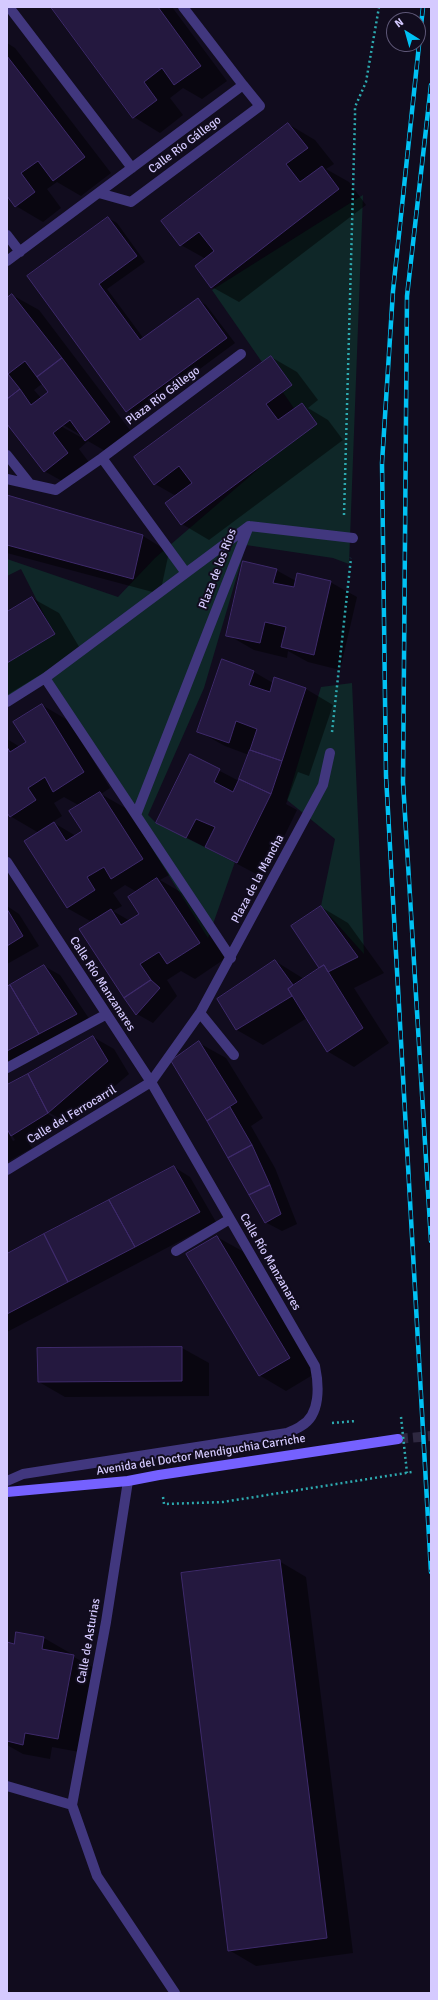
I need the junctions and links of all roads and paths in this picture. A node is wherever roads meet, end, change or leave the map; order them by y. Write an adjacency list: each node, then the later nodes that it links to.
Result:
1 (9, 7): 5 (street, Calle Río Gállego)
2 (183, 7): 4 (street, Calle Río Gállego)
3 (379, 7): 15 (path)
4 (243, 85): 5 (street, Calle Río Gállego); 6 (street, Calle Río Gállego)
5 (132, 168): 6 (street, Calle Río Gállego)
6 (99, 193): 8 (street, Calle Río Gállego)
7 (7, 235): 8 (street)
8 (20, 252): 9 (street, Calle Río Gállego)
9 (7, 261)
10 (241, 354): 12 (street, Plaza Río Gállego)
11 (7, 455): 14 (street)
12 (102, 458): 14 (street, Plaza Río Gállego); 18 (street)
13 (7, 479): 14 (street, Plaza Río Gállego)
14 (30, 484)
15 (344, 514)
16 (249, 526): 17 (street); 18 (street, Plaza de los Ríos); 22 (street, Plaza de los Ríos)
17 (353, 538): 21 (path)
18 (186, 573): 19 (street, Plaza de los Ríos)
19 (45, 678): 20 (street, Plaza de los Ríos); 22 (street)
20 (7, 702)
21 (330, 753): 24 (street, Plaza de la Mancha)
22 (136, 815): 24 (street)
23 (7, 862): 26 (street, Calle Río Manzanares)
24 (231, 958): 25 (street, Plaza de la Mancha)
25 (200, 1013): 27 (street); 29 (street, Plaza de la Mancha)
26 (105, 1015): 28 (street); 29 (street, Calle Río Manzanares)
27 (234, 1055)
28 (7, 1068)
29 (151, 1082): 30 (street, Calle del Ferrocarril); 31 (street, Calle Río Manzanares)
30 (7, 1170)
31 (230, 1219): 32 (street); 35 (street, Calle Río Manzanares)
32 (176, 1251)
33 (393, 1418): 38 (path, bridge)
34 (363, 1421): 35 (path)
35 (302, 1426): 40 (street)
36 (398, 1438): 39 (main road, Avenida del Doctor Mendiguchia Carriche)
37 (412, 1472): 38 (path)
38 (407, 1473): 39 (path)
39 (159, 1475): 41 (main road, Avenida del Doctor Mendiguchia Carriche)
40 (7, 1481)
41 (128, 1481): 42 (main road, Avenida del Doctor Mendiguchia Carriche); 44 (street, Calle de Asturias)
42 (7, 1492)
43 (7, 1786): 44 (street)
44 (72, 1805): 45 (street, Calle de Asturias)
45 (175, 1993)

